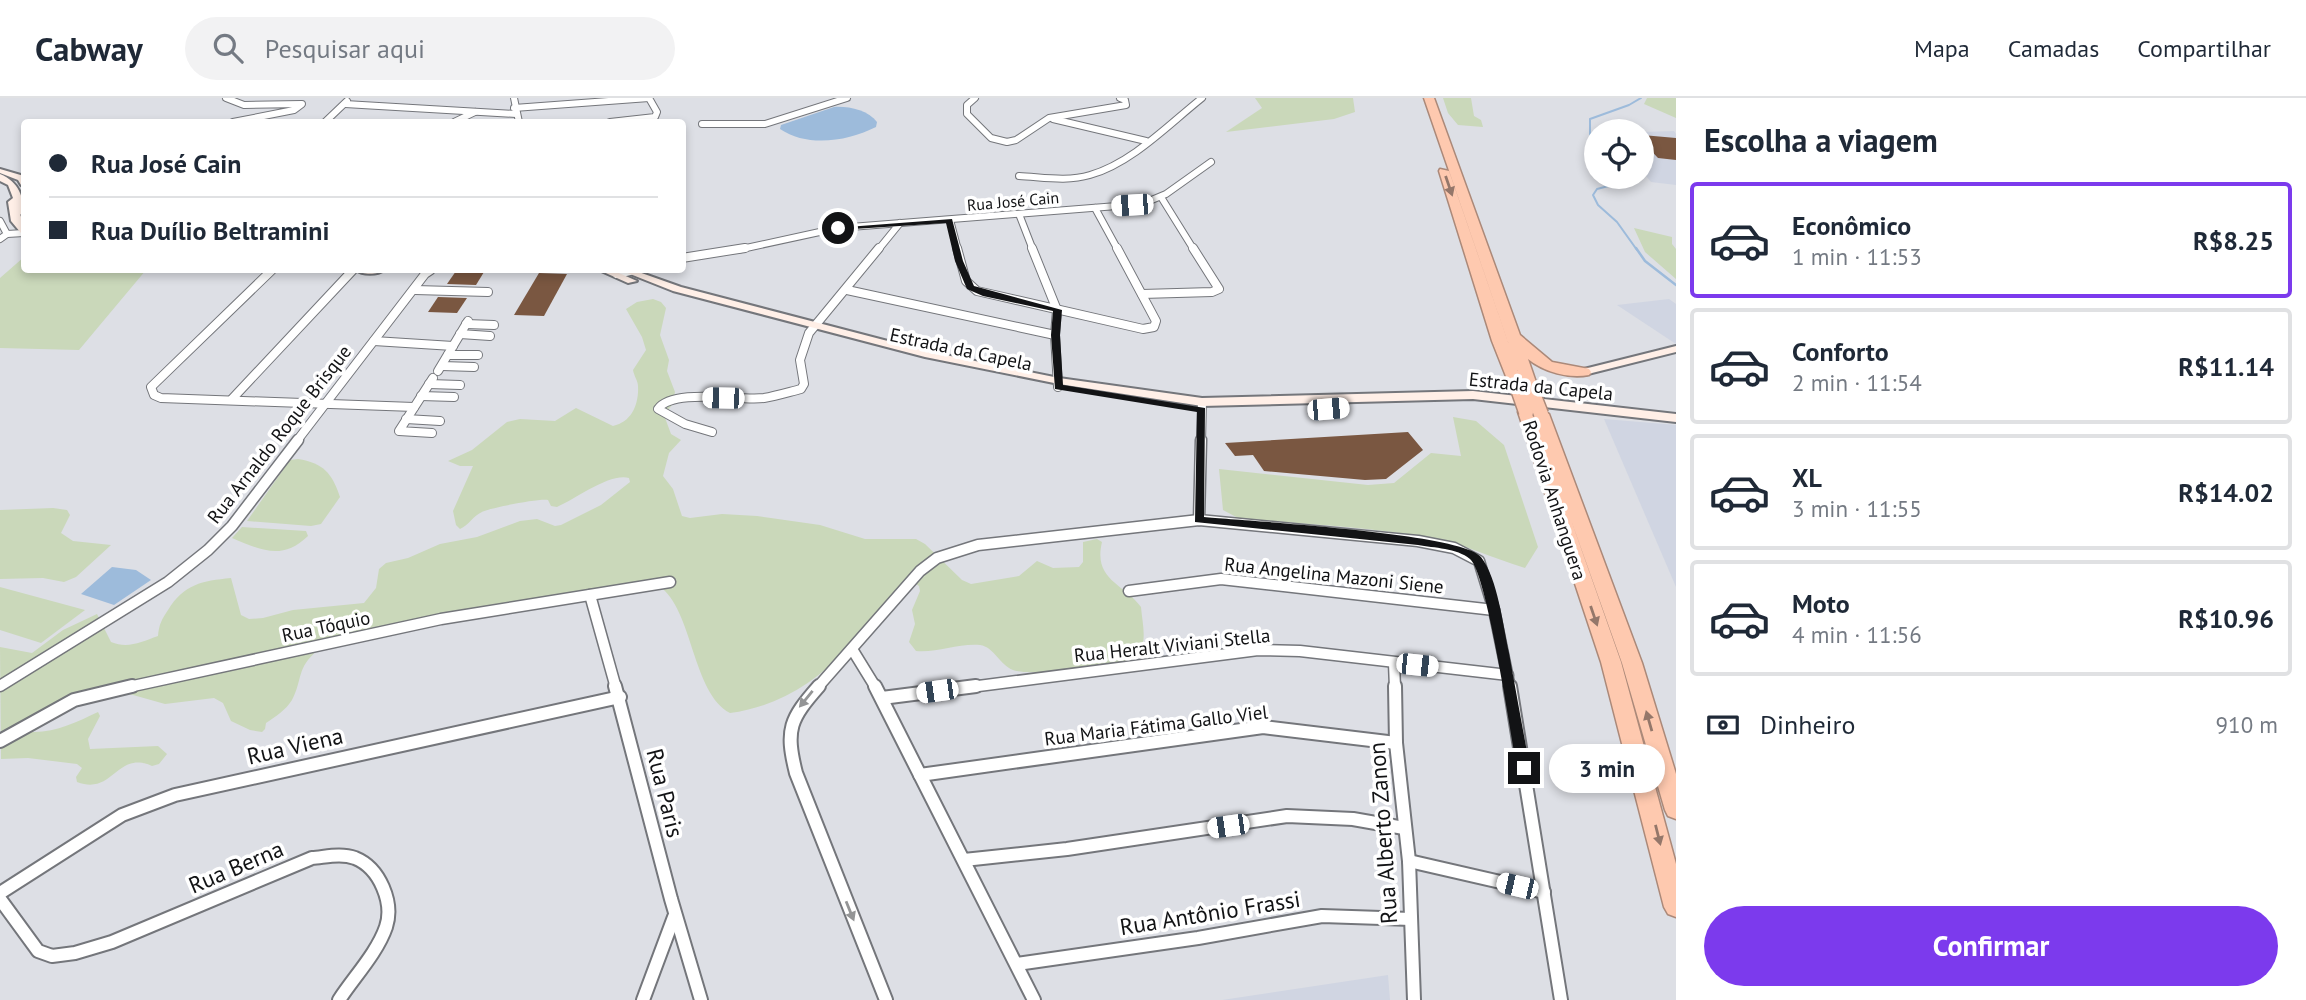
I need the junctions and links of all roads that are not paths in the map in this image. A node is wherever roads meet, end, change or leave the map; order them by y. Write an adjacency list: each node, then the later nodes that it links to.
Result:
1 (226, 98): 17 (street)
2 (350, 98): 13 (street)
3 (514, 98): 15 (street)
4 (649, 98): 15 (street); 21 (street)
5 (828, 98): 12 (street)
6 (847, 98): 12 (street)
7 (975, 98): 16 (street)
8 (1120, 98): 16 (street)
9 (1202, 98): 23 (street)
10 (1418, 98): 66 (highway, Rodovia Anhanguera, one-way to 66)
11 (1430, 98): 50 (highway, Rodovia Anhanguera)
12 (837, 101): 22 (street)
13 (345, 104): 14 (street); 18 (street)
14 (475, 111): 15 (street); 19 (street)
15 (515, 111): 20 (street)
16 (1049, 118): 23 (street)
17 (248, 119)
18 (328, 119)
19 (460, 119)
20 (518, 119)
21 (637, 119)
22 (702, 124)
23 (1146, 141): 26 (street)
24 (1211, 162): 29 (street, Rua José Cain)
25 (0, 170): 28 (main road)
26 (1019, 176)
27 (0, 177): 30 (main road)
28 (21, 180)
29 (1161, 197): 31 (street, Rua José Cain); 48 (street)
30 (21, 206): 34 (street); 36 (main road)
31 (1095, 208): 32 (street, Rua José Cain); 48 (street)
32 (1019, 214): 33 (street, Rua José Cain); 49 (street)
33 (950, 220): 35 (street, Rua José Cain); 49 (street)
34 (0, 221): 38 (street)
35 (900, 223): 40 (street, Rua José Cain); 46 (street)
36 (21, 228)
37 (21, 232): 38 (street)
38 (7, 234): 39 (street)
39 (0, 239)
40 (686, 257)
41 (269, 273): 69 (street)
42 (350, 273): 69 (street)
43 (424, 273): 45 (street, Rua Arnaldo Roque Brisque)
44 (630, 273): 52 (main road, Estrada da Capela)
45 (415, 289): 47 (street); 56 (street, Rua Arnaldo Roque Brisque)
46 (847, 290): 52 (street); 54 (street)
47 (488, 292)
48 (1142, 294): 49 (street)
49 (1057, 310): 54 (street)
50 (1508, 323): 62 (highway); 66 (highway, Rodovia Anhanguera)
51 (494, 325): 53 (street)
52 (813, 329): 64 (main road, Estrada da Capela); 77 (street)
53 (460, 334): 55 (street); 57 (street)
54 (1055, 335): 64 (street)
55 (490, 336)
56 (374, 341): 57 (street); 70 (street, Rua Arnaldo Roque Brisque)
57 (453, 346): 59 (street)
58 (1676, 352): 62 (main road)
59 (448, 355): 60 (street); 63 (street)
60 (478, 355)
61 (474, 367): 63 (street)
62 (1584, 372): 66 (highway)
63 (435, 375): 65 (street); 67 (street)
64 (1059, 384): 71 (main road, Estrada da Capela)
65 (460, 385)
66 (1537, 387): 73 (highway); 73 (highway, Rodovia Anhanguera, bridge)
67 (421, 396): 68 (street); 72 (street)
68 (454, 397)
69 (233, 399): 70 (street)
70 (327, 401): 72 (street); 87 (street, Rua Arnaldo Roque Brisque)
71 (1202, 406): 74 (main road, Estrada da Capela); 79 (street)
72 (414, 407): 75 (street)
73 (1539, 413): 93 (highway, Rodovia Anhanguera, one-way to 73); 100 (highway, Rodovia Anhanguera, one-way to 100)
74 (1676, 418)
75 (406, 419): 76 (street); 78 (street)
76 (440, 421)
77 (712, 432)
78 (432, 433)
79 (1199, 520): 83 (street); 84 (street)
80 (670, 582): 82 (street, Rua Tóquio)
81 (1129, 591): 83 (street, Rua Angelina Mazoni Siene)
82 (590, 595): 88 (street, Rua Paris); 90 (street, Rua Tóquio)
83 (1494, 610): 86 (street)
84 (852, 649): 89 (street); 107 (street, one-way to 107)
85 (1394, 663): 86 (street, Rua Heralt Viviani Stella); 89 (street, Rua Heralt Viviani Stella); 91 (street, Rua Alberto Zanon)
86 (1508, 675): 97 (street)
87 (0, 685)
88 (620, 697): 98 (street, Rua Viena); 101 (street, Rua Paris)
89 (882, 698): 92 (street)
90 (0, 741)
91 (1396, 743): 92 (street, Rua Maria Fátima Gallo Viel); 94 (street, Rua Alberto Zanon)
92 (920, 775): 95 (street)
93 (1676, 810)
94 (1404, 828): 95 (street); 96 (street, Rua Alberto Zanon)
95 (964, 860): 103 (street)
96 (1409, 861): 97 (street); 102 (street, Rua Alberto Zanon)
97 (1544, 892): 110 (street)
98 (0, 893)
99 (0, 899): 104 (street, Rua Berna)
100 (1676, 907)
101 (674, 917): 105 (street); 106 (street, Rua Paris)
102 (1411, 919): 103 (street, Rua Antônio Frassi); 109 (street, Rua Alberto Zanon)
103 (1017, 964): 108 (street)
104 (339, 1000)
105 (643, 1000)
106 (701, 1000)
107 (886, 1000)
108 (1034, 1000)
109 (1414, 1000)
110 (1560, 1000)

